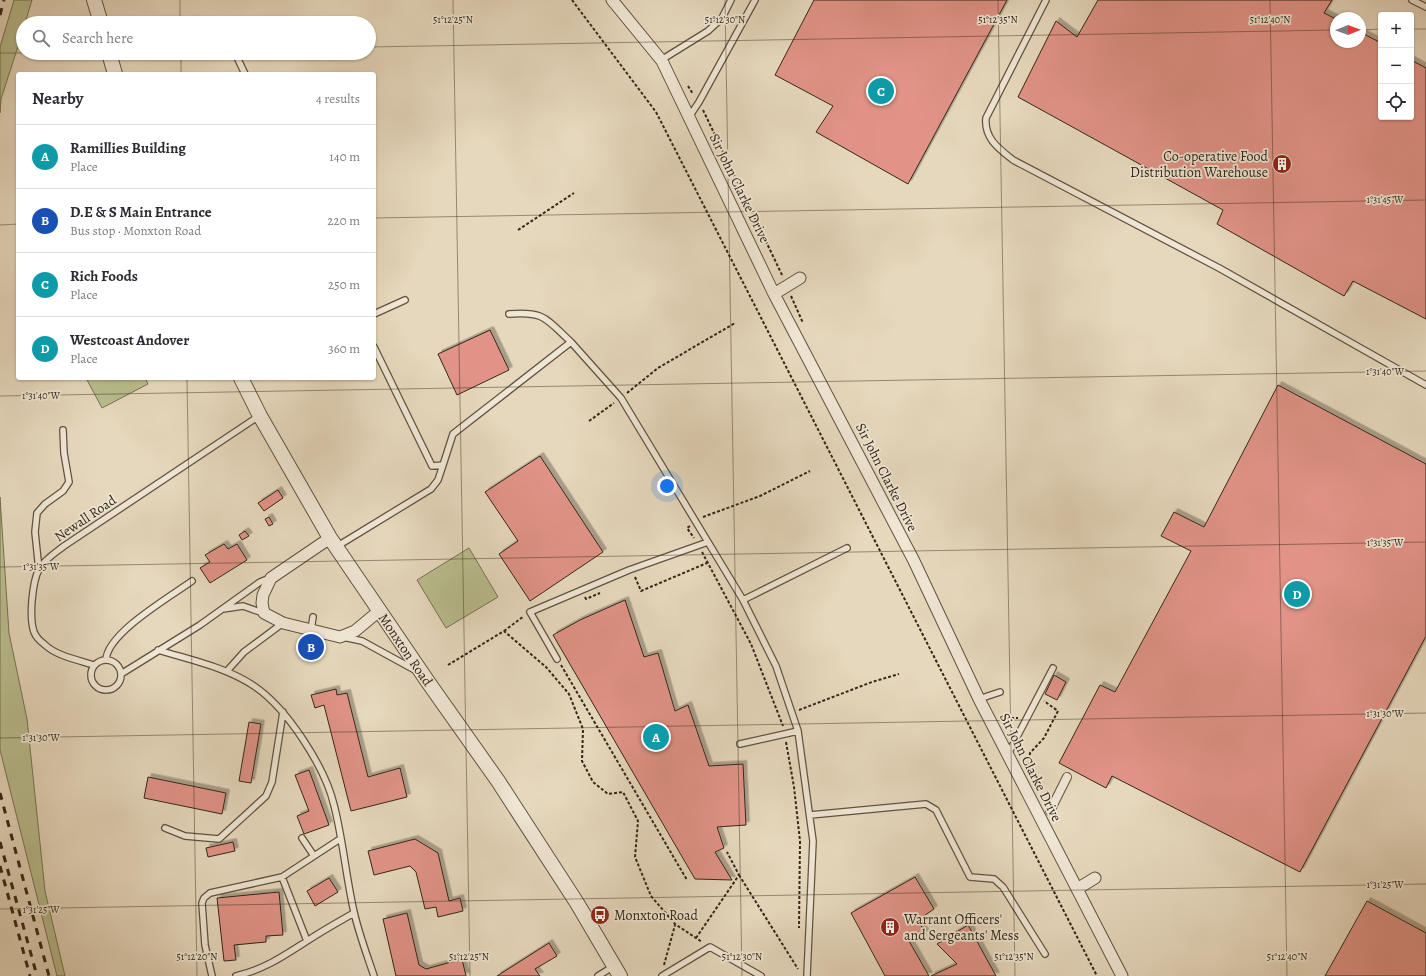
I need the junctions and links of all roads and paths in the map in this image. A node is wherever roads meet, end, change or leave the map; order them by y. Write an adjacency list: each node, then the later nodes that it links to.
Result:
1 (94, 0): 9 (street)
2 (572, 0): 111 (path)
3 (612, 0): 10 (street, Sir John Clarke Drive)
4 (731, 0): 10 (lane)
5 (755, 0): 16 (lane)
6 (1046, 0): 31 (lane)
7 (1412, 0): 8 (lane)
8 (1426, 7)
9 (98, 16)
10 (664, 59): 17 (street, Sir John Clarke Drive)
11 (111, 60): 13 (street)
12 (239, 60): 14 (lane)
13 (114, 72)
14 (244, 72)
15 (687, 85): 16 (path)
16 (700, 102): 17 (lane); 21 (path)
17 (689, 118): 22 (street, Sir John Clarke Drive)
18 (574, 193): 19 (path)
19 (518, 230)
20 (800, 278): 21 (street)
21 (787, 286): 22 (street); 27 (path)
22 (774, 294): 72 (street, Sir John Clarke Drive)
23 (405, 300): 24 (lane)
24 (376, 313)
25 (509, 314): 28 (lane)
26 (735, 324): 32 (path)
27 (805, 327)
28 (571, 342): 32 (lane); 36 (lane)
29 (376, 351): 36 (lane)
30 (242, 380): 33 (street, Monxton Road)
31 (1426, 385)
32 (622, 398): 34 (path); 38 (lane)
33 (260, 416): 40 (street, Monxton Road); 44 (lane, Newall Road)
34 (589, 421)
35 (63, 430): 44 (lane)
36 (443, 465): 40 (lane)
37 (810, 471): 38 (path)
38 (695, 520): 39 (lane); 41 (path)
39 (708, 542): 41 (lane); 50 (lane)
40 (332, 543): 45 (street); 52 (street, Monxton Road)
41 (699, 546): 43 (path); 48 (lane)
42 (847, 548): 50 (lane)
43 (707, 563): 46 (path); 77 (path)
44 (39, 570): 63 (lane, Newall Road)
45 (271, 578): 51 (lane); 54 (street)
46 (628, 580)
47 (192, 581): 62 (lane)
48 (581, 589): 49 (path); 53 (lane)
49 (600, 593)
50 (744, 600): 75 (lane)
51 (223, 609): 54 (lane); 60 (lane)
52 (379, 611): 59 (street); 69 (street, Monxton Road)
53 (530, 612): 58 (path); 61 (lane)
54 (264, 613): 56 (street)
55 (313, 617): 57 (lane)
56 (283, 623): 57 (street); 66 (lane)
57 (311, 630): 59 (street)
58 (504, 631): 64 (path); 95 (path)
59 (340, 637): 69 (lane)
60 (158, 650): 66 (lane); 67 (lane)
61 (557, 659): 92 (path)
62 (106, 660): 63 (lane); 67 (lane)
63 (94, 665): 67 (lane)
64 (448, 665)
65 (1053, 668): 71 (lane)
66 (227, 671): 74 (lane)
67 (121, 674)
68 (899, 674): 75 (path)
69 (428, 682): 103 (street, Monxton Road)
70 (1000, 692): 72 (lane)
71 (1038, 696): 79 (lane); 80 (path)
72 (984, 697): 73 (path); 79 (street, Sir John Clarke Drive)
73 (1021, 711)
74 (283, 712): 84 (lane); 86 (lane)
75 (792, 713): 76 (lane)
76 (798, 731): 77 (lane); 83 (lane)
77 (785, 735): 78 (lane); 96 (path)
78 (740, 744)
79 (1008, 754): 93 (street, Sir John Clarke Drive)
80 (1028, 771)
81 (1067, 777): 82 (street)
82 (1050, 811)
83 (810, 815): 100 (lane); 110 (lane)
84 (165, 828)
85 (302, 838): 88 (lane)
86 (340, 839): 88 (lane); 94 (lane)
87 (726, 852): 89 (path)
88 (314, 856): 90 (lane)
89 (739, 875): 97 (path); 101 (path)
90 (282, 877): 98 (lane); 104 (lane)
91 (1095, 878): 93 (street)
92 (687, 880)
93 (1077, 889): 112 (street, Sir John Clarke Drive)
94 (354, 913): 98 (lane); 106 (lane)
95 (675, 924): 97 (path); 102 (path)
96 (799, 932)
97 (696, 938): 99 (path)
98 (307, 940): 105 (lane)
99 (710, 947): 108 (lane); 109 (lane)
100 (1045, 954)
101 (799, 963)
102 (663, 969)
103 (617, 971): 107 (lane)
104 (212, 976)
105 (236, 976)
106 (374, 976)
107 (598, 976)
108 (662, 976)
109 (762, 976)
110 (807, 976)
111 (1097, 976)
112 (1122, 976)

